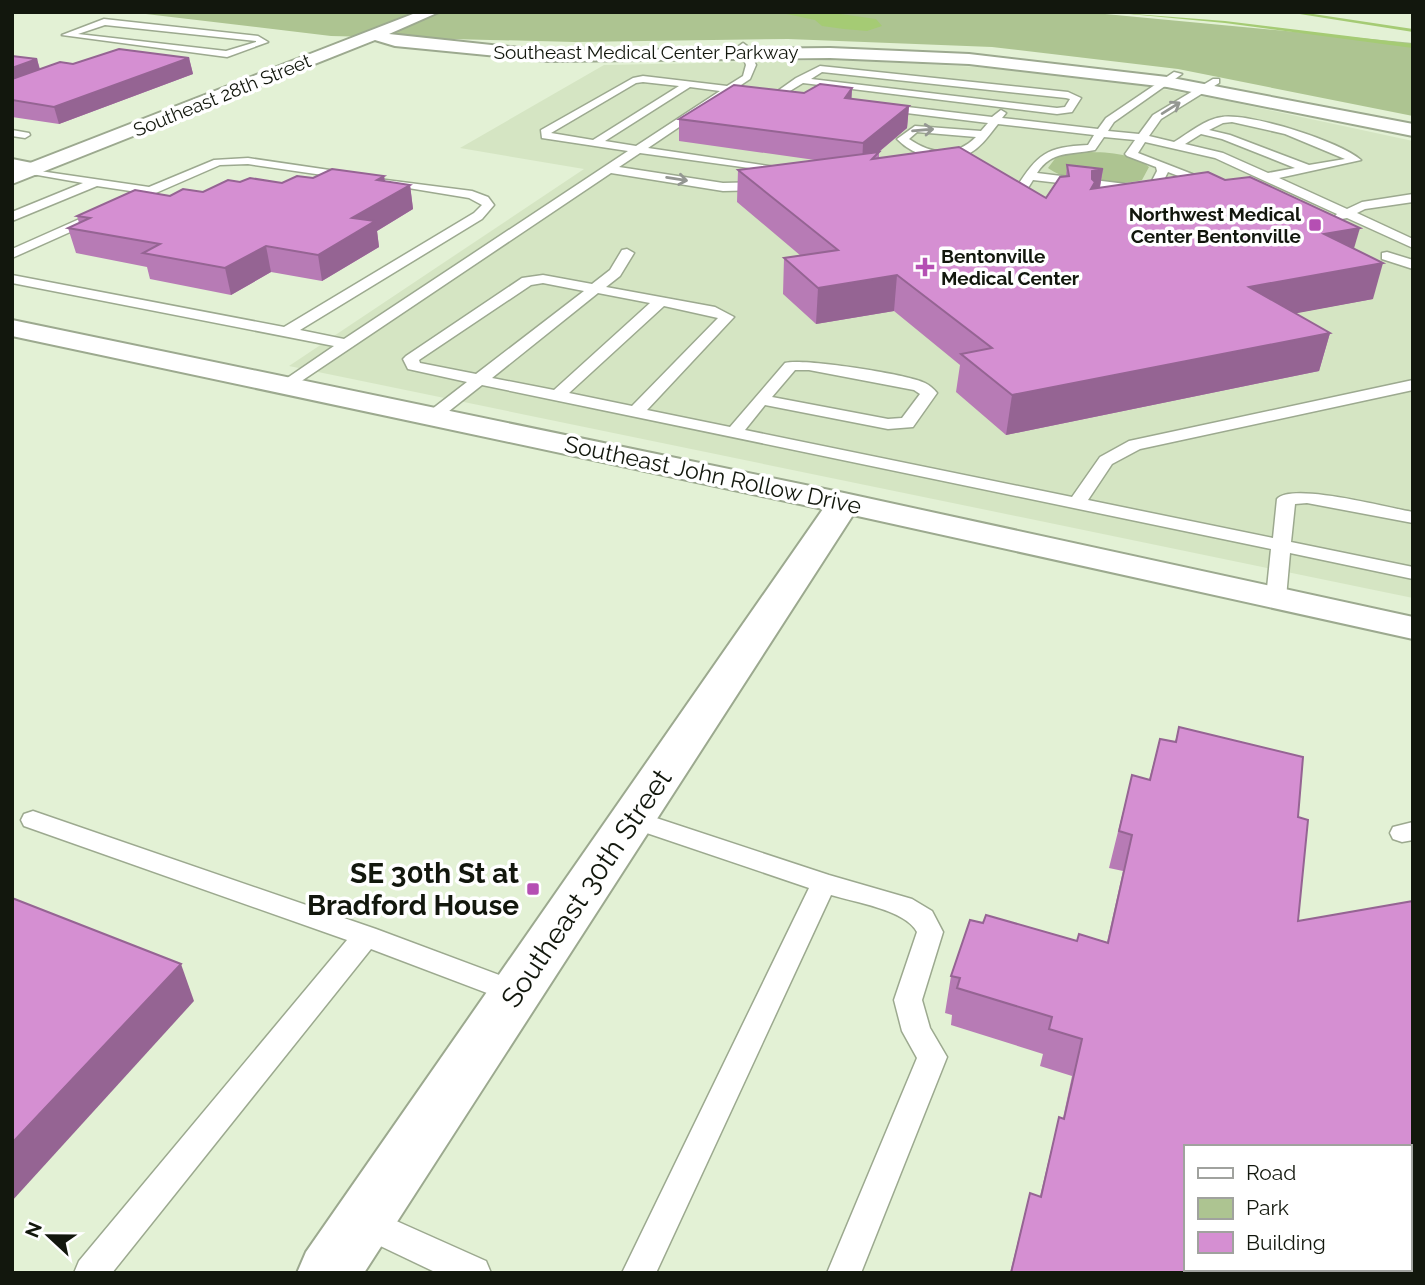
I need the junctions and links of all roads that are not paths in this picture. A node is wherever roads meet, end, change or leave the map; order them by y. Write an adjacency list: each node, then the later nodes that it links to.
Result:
1 (432, 12): 3 (main road, Southeast 28th Street)
2 (187, 31): 4 (lane); 4 (lane); 4 (lane)
3 (374, 35): 5 (main road, Southeast Medical Center Parkway); 32 (main road, Southeast 28th Street)
4 (147, 45): 6 (lane)
5 (746, 50): 7 (main road, Southeast Medical Center Parkway); 11 (lane)
6 (123, 53)
7 (1172, 78): 10 (main road, Southeast Medical Center Parkway); 20 (lane)
8 (799, 80): 12 (lane); 14 (lane); 14 (lane)
9 (689, 84): 11 (lane); 25 (lane); 25 (lane)
10 (1209, 85): 17 (main road, Southeast Medical Center Parkway); 18 (main road, Southeast Medical Center Parkway); 24 (lane, one-way to 10)
11 (730, 89): 12 (lane); 27 (lane)
12 (778, 94): 13 (lane)
13 (791, 96)
14 (1006, 105): 16 (lane)
15 (873, 108): 16 (lane)
16 (995, 120): 20 (lane); 22 (lane)
17 (1413, 120)
18 (1413, 130)
19 (1201, 131): 26 (lane); 31 (lane); 31 (lane)
20 (1101, 132): 24 (lane); 33 (lane)
21 (12, 133): 23 (lane)
22 (982, 134): 22 (lane, one-way to 22)
23 (25, 135)
24 (1143, 138): 26 (lane); 28 (lane)
25 (595, 143): 27 (lane)
26 (1178, 144): 34 (lane)
27 (638, 149): 29 (lane); 29 (lane, one-way to 27)
28 (1161, 165): 33 (lane); 39 (lane)
29 (609, 169): 55 (lane)
30 (311, 170): 36 (lane); 37 (lane); 54 (lane)
31 (1310, 170): 34 (lane)
32 (22, 171): 35 (lane)
33 (1029, 176): 41 (lane)
34 (1266, 177): 42 (lane)
35 (96, 182): 37 (lane); 43 (lane)
36 (290, 182)
37 (150, 191): 38 (lane); 47 (lane)
38 (175, 195)
39 (1195, 198)
40 (1413, 198): 42 (lane)
41 (1058, 203)
42 (1344, 213): 44 (lane); 45 (lane)
43 (12, 217)
44 (1337, 231)
45 (1413, 244)
46 (627, 253): 51 (lane)
47 (12, 254)
48 (1387, 256): 49 (lane)
49 (1413, 265)
50 (12, 279): 54 (lane)
51 (595, 288): 52 (lane); 56 (lane); 56 (lane)
52 (661, 301): 59 (lane); 61 (lane)
53 (12, 328): 57 (main road, Southeast John Rollow Drive)
54 (287, 332): 55 (lane)
55 (347, 344): 57 (lane)
56 (479, 379): 59 (lane); 62 (lane)
57 (285, 385): 62 (main road, Southeast John Rollow Drive)
58 (1413, 385): 65 (lane)
59 (558, 396): 61 (lane)
60 (762, 400): 60 (lane); 63 (lane)
61 (636, 412): 63 (lane)
62 (433, 416): 64 (main road, Southeast John Rollow Drive)
63 (734, 432): 65 (lane)
64 (844, 503): 69 (main road, Southeast John Rollow Drive); 71 (main road, Southeast 30th Street)
65 (1077, 503): 67 (lane)
66 (1413, 519): 67 (lane)
67 (1281, 545): 68 (lane); 69 (lane)
68 (1413, 573)
69 (1276, 598): 70 (main road, Southeast John Rollow Drive)
70 (1413, 628)
71 (632, 819): 73 (lane); 75 (main road, Southeast 30th Street)
72 (33, 820): 74 (lane)
73 (824, 883): 80 (lane); 81 (lane)
74 (366, 936): 75 (lane); 77 (lane)
75 (516, 993): 76 (main road, Southeast 30th Street)
76 (363, 1221): 78 (main road, Southeast 30th Street); 79 (lane)
77 (90, 1273)
78 (328, 1273)
79 (474, 1273)
80 (639, 1273)
81 (844, 1273)

